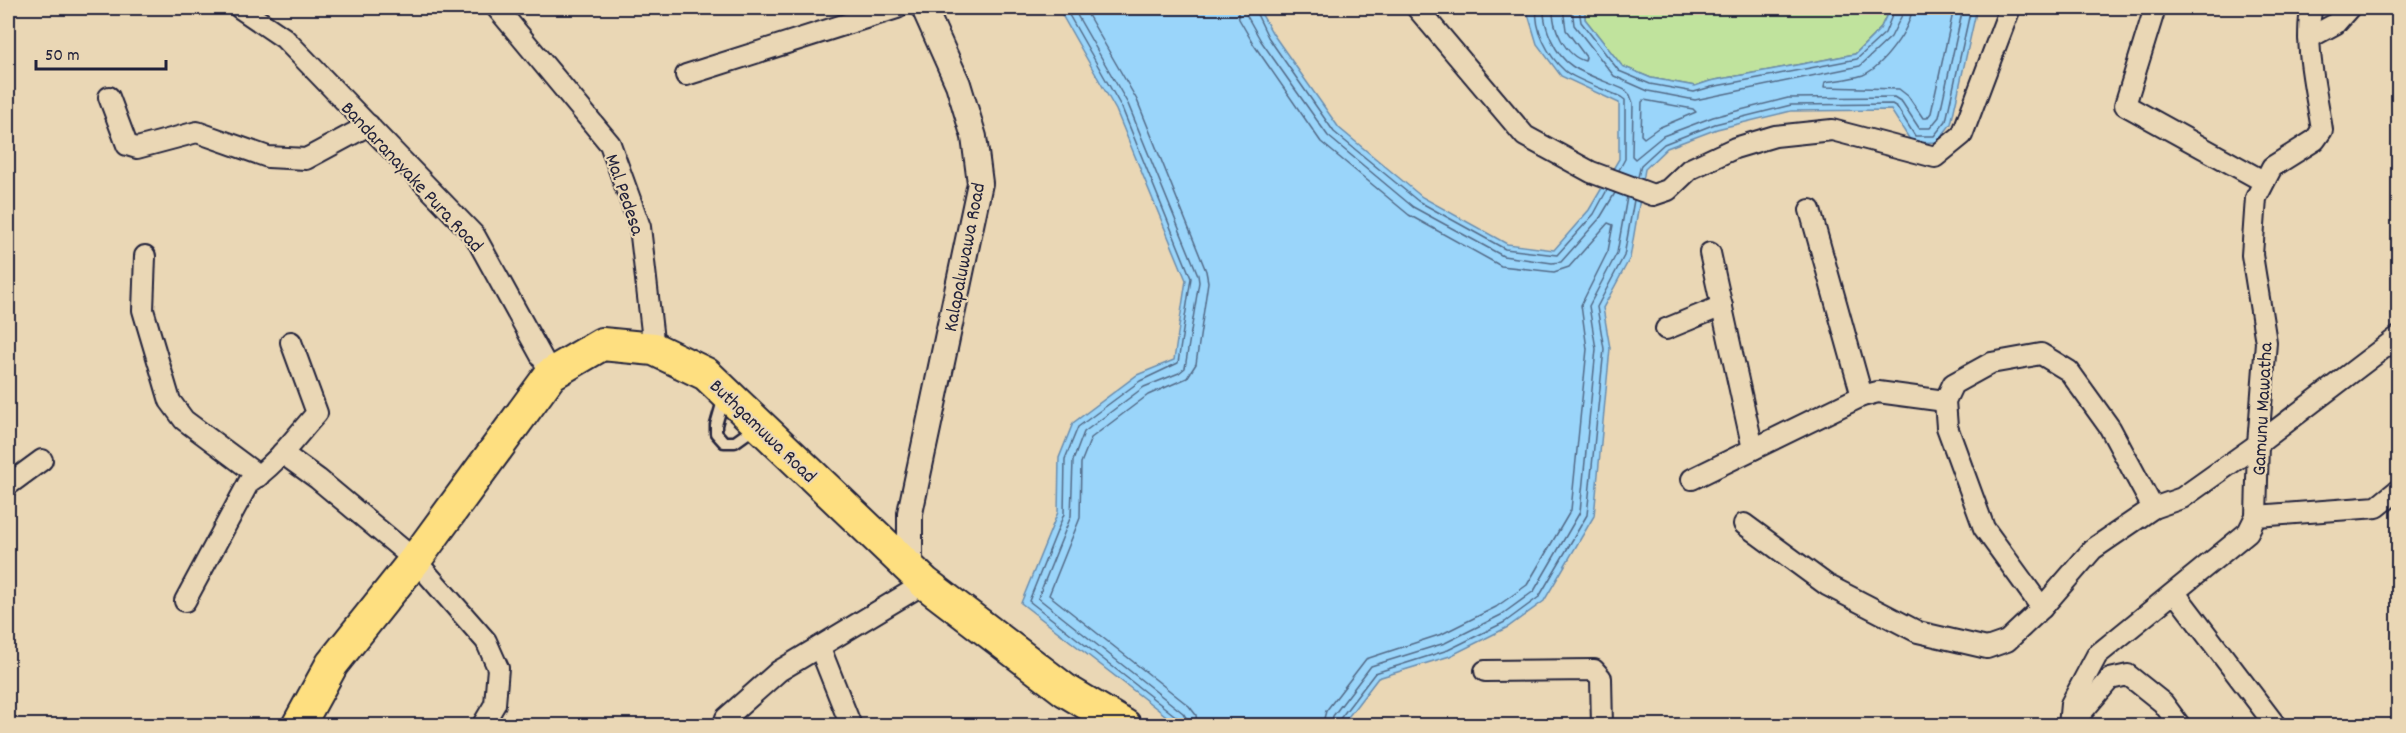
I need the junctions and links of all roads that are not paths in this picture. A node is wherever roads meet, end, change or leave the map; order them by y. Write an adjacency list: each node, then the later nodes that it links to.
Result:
1 (240, 8): 13 (street, Bandaranayake Pura Road)
2 (497, 8): 22 (street, Mal Pedesa)
3 (897, 8): 11 (street)
4 (924, 8): 35 (street, Kalapaluwawa Road)
5 (1417, 8): 6 (street)
6 (2010, 8)
7 (2155, 8): 14 (street)
8 (2312, 8): 10 (street, Gamunu Mawatha)
9 (2349, 8): 10 (street)
10 (2309, 38): 14 (street, Gamunu Mawatha)
11 (686, 75)
12 (110, 97): 13 (street)
13 (369, 125): 23 (street, Bandaranayake Pura Road)
14 (2263, 181): 26 (street, Gamunu Mawatha)
15 (1810, 210): 24 (street)
16 (1710, 253): 18 (street)
17 (145, 256): 30 (street)
18 (1722, 306): 19 (street); 27 (street)
19 (1666, 329)
20 (2398, 337): 26 (street)
21 (291, 342): 28 (street)
22 (654, 349): 23 (main road, Buthgamuwa Road); 38 (main road, Buthgamuwa Road)
23 (551, 374): 39 (main road, Buthgamuwa Road)
24 (1862, 396): 25 (street); 27 (street)
25 (1946, 400): 34 (street); 43 (street)
26 (2258, 444): 34 (street); 36 (street, Gamunu Mawatha)
27 (1752, 449): 31 (street)
28 (282, 453): 30 (street); 39 (street)
29 (42, 460): 32 (street)
30 (259, 476): 42 (street)
31 (1692, 479)
32 (8, 485)
33 (2398, 490): 36 (street)
34 (2153, 508): 43 (street)
35 (910, 513): 38 (street); 40 (street, Kalapaluwawa Road)
36 (2256, 516): 41 (street)
37 (1744, 524): 43 (street)
38 (870, 531): 40 (main road, Buthgamuwa Road)
39 (415, 560): 46 (main road, Buthgamuwa Road); 47 (street)
40 (918, 575): 44 (street); 50 (main road, Buthgamuwa Road)
41 (2175, 593): 52 (street); 54 (street)
42 (185, 601)
43 (2042, 608)
44 (820, 648): 48 (street); 49 (street)
45 (1485, 671): 51 (street)
46 (298, 726)
47 (482, 726)
48 (723, 726)
49 (851, 726)
50 (1125, 726)
51 (1602, 726)
52 (2069, 726): 53 (street)
53 (2180, 726)
54 (2276, 726)

